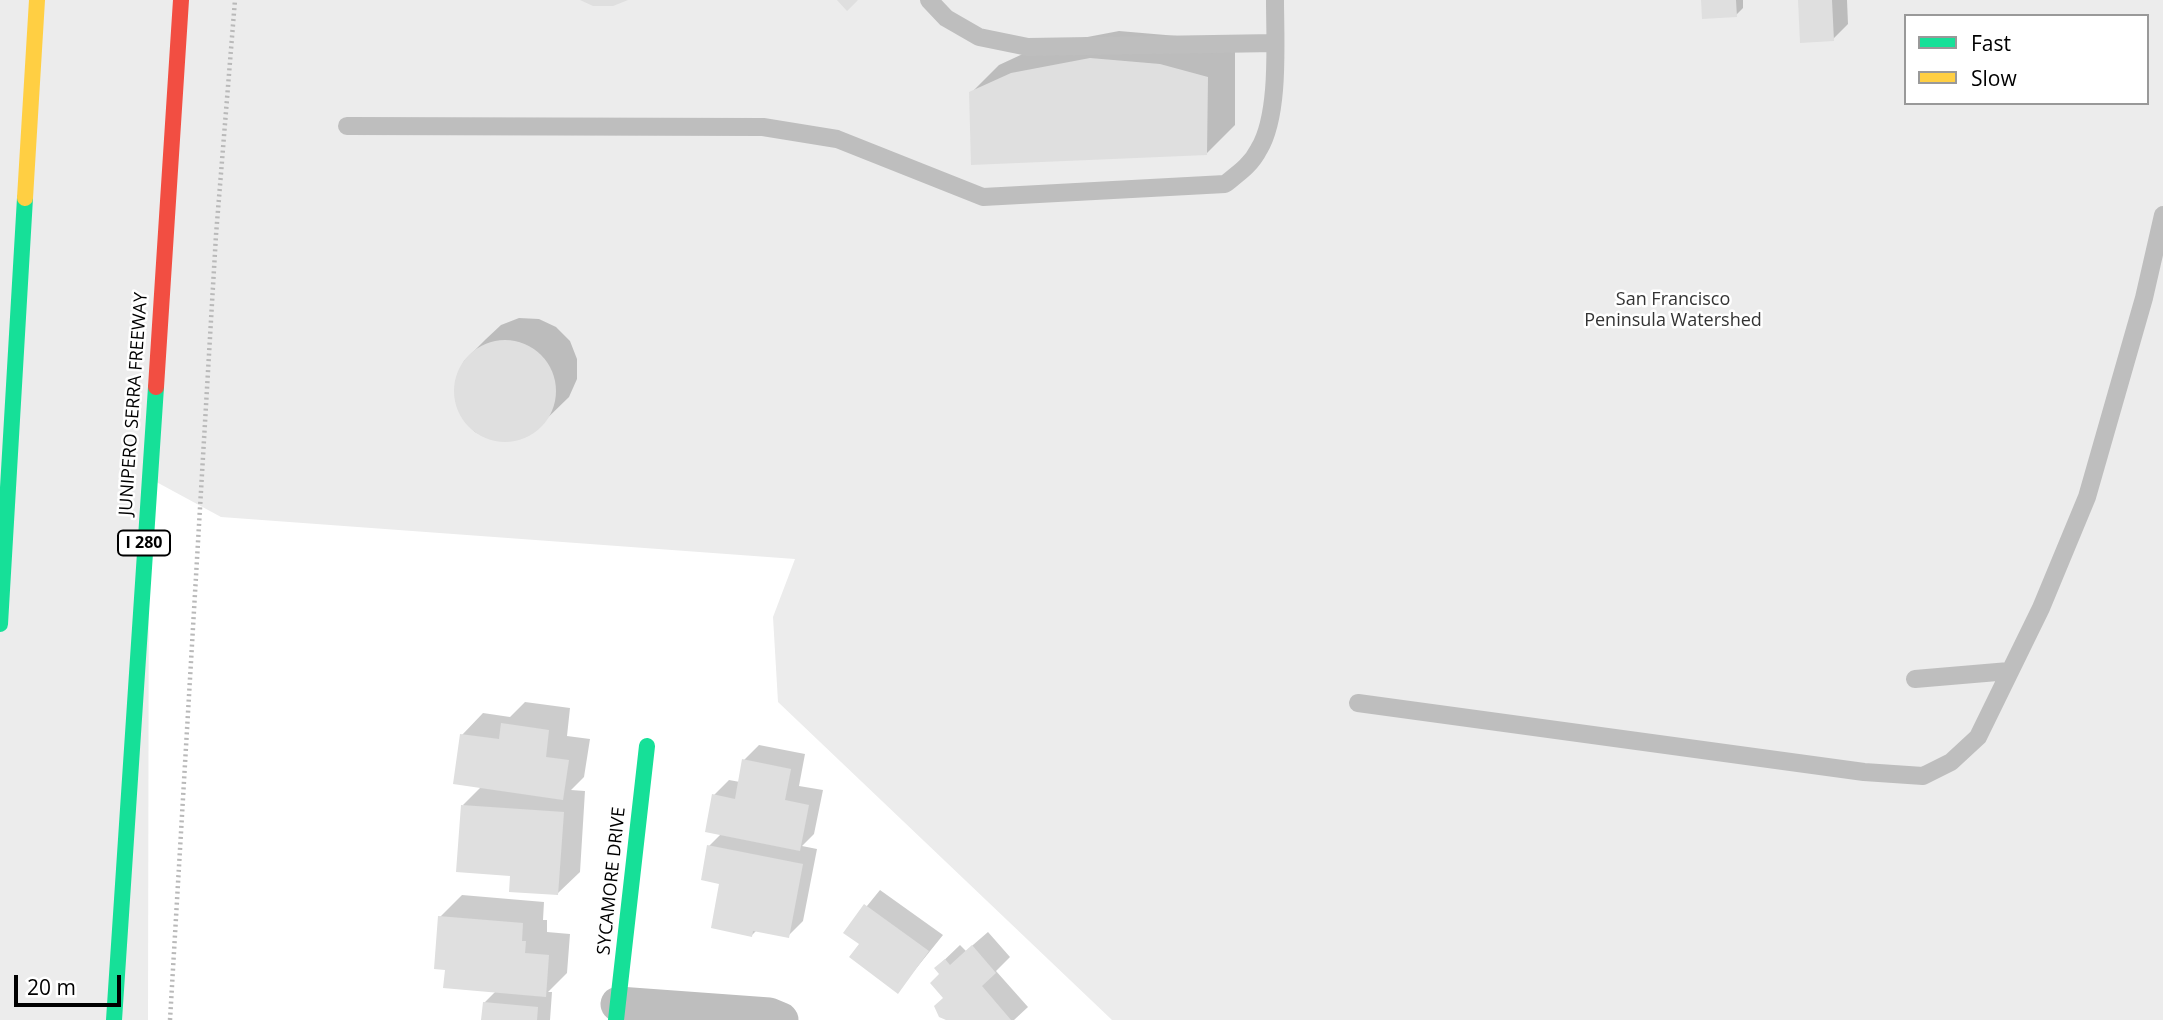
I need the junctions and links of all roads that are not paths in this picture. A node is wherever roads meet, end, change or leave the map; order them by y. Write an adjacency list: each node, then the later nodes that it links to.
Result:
1 (37, 0): 10 (main road)
2 (181, 0): 7 (main road, JUNIPERO SERRA FREEWAY / I 280)
3 (929, 0): 6 (lane)
4 (1275, 0): 6 (lane)
5 (197, 22): 7 (main road)
6 (1275, 43): 8 (lane)
7 (177, 65): 16 (main road, JUNIPERO SERRA FREEWAY / I 280)
8 (347, 126)
9 (2163, 215): 11 (lane)
10 (0, 624)
11 (2009, 671): 12 (lane); 13 (lane)
12 (1916, 679)
13 (1358, 703)
14 (647, 746): 15 (main road, SYCAMORE DRIVE)
15 (617, 1012): 17 (street)
16 (114, 1020)
17 (781, 1020)

